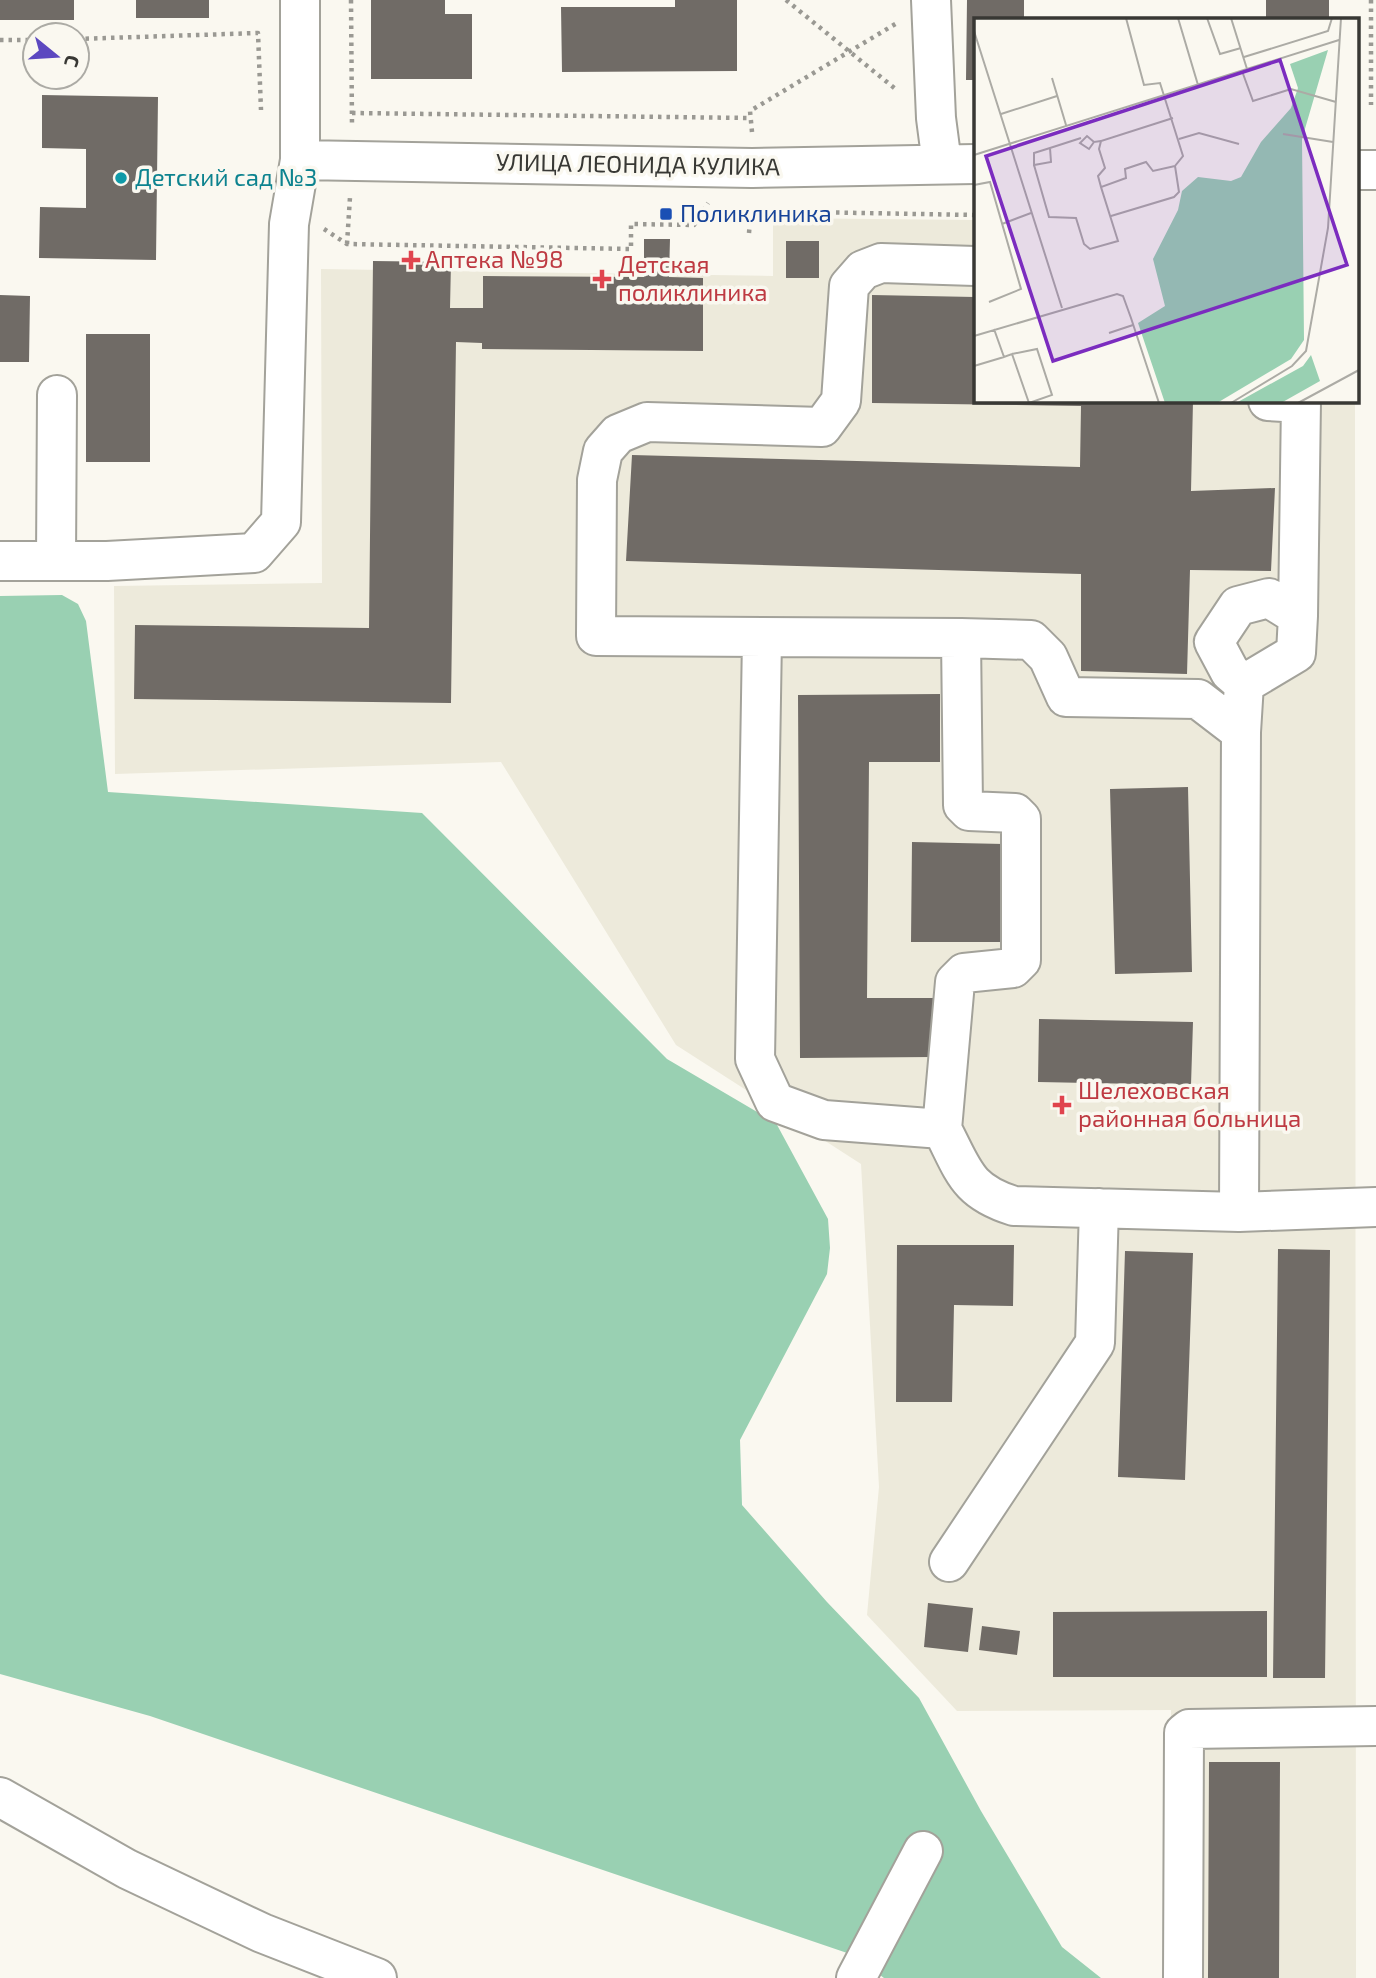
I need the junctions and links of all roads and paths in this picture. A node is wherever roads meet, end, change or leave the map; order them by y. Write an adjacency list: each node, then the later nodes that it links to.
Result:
1 (300, 0): 15 (street)
2 (786, 0): 8 (path)
3 (1371, 0): 9 (path)
4 (931, 1): 8 (path); 13 (street)
5 (91, 39): 11 (path)
6 (0, 40): 7 (path)
7 (21, 40)
8 (848, 53): 12 (path); 13 (path)
9 (1371, 105)
10 (352, 113): 12 (path)
11 (261, 115)
12 (751, 118): 14 (path)
13 (936, 118): 16 (street)
14 (752, 132)
15 (300, 160): 16 (street, УЛИЦА ЛЕОНИДА КУЛИКА); 29 (street)
16 (958, 164)
17 (1358, 170): 18 (street)
18 (1376, 170)
19 (751, 200): 21 (path)
20 (710, 202): 23 (path)
21 (751, 211): 22 (path); 24 (path)
22 (974, 215)
23 (314, 223)
24 (749, 233)
25 (974, 266): 31 (street)
26 (57, 395): 29 (street)
27 (1290, 402): 30 (street)
28 (0, 561): 29 (street)
29 (56, 561)
30 (1298, 616): 33 (street); 33 (street)
31 (762, 638): 32 (street); 35 (street)
32 (961, 638): 34 (street); 35 (street)
33 (1244, 684): 34 (street)
34 (1241, 732): 38 (street)
35 (942, 1129): 37 (street)
36 (1376, 1207): 38 (street)
37 (1099, 1208): 38 (street); 39 (street)
38 (1238, 1212)
39 (948, 1562)
40 (1376, 1726): 45 (street)
41 (0, 1797): 43 (street)
42 (923, 1851): 44 (street)
43 (377, 1978)
44 (856, 1978)
45 (1183, 1978)

